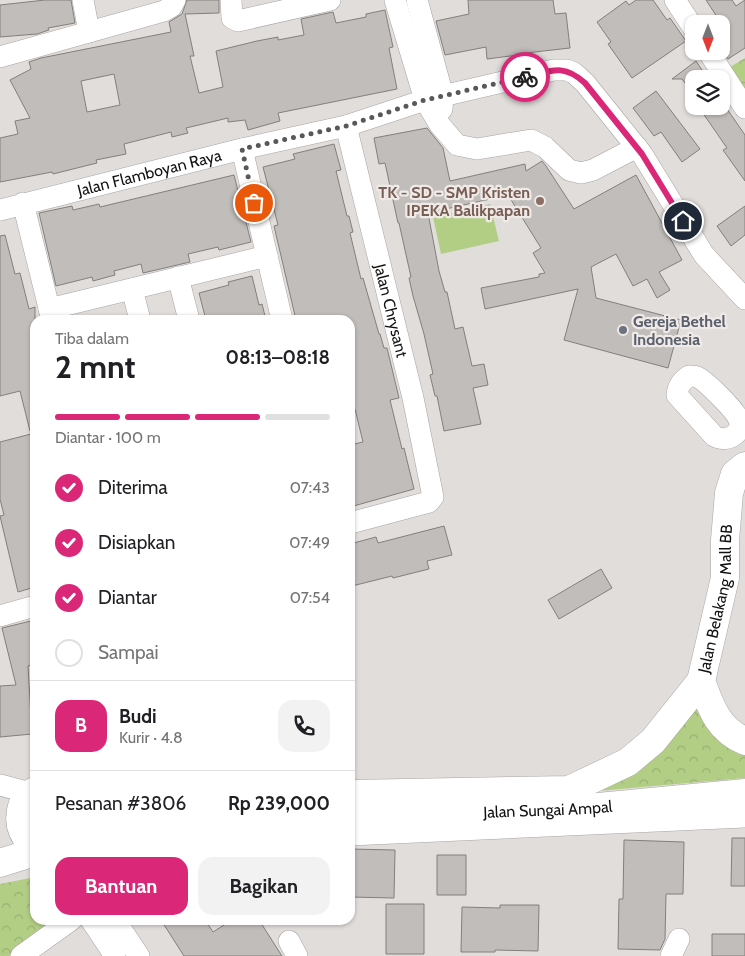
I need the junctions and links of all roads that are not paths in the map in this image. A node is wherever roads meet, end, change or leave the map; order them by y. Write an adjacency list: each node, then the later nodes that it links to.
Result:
1 (83, 0): 9 (street)
2 (175, 0): 9 (street)
3 (231, 0): 4 (street)
4 (330, 0)
5 (395, 0): 12 (street)
6 (417, 0): 12 (street)
7 (675, 0): 8 (street)
8 (685, 15)
9 (89, 32): 10 (street)
10 (0, 57)
11 (714, 60): 13 (street)
12 (434, 98): 14 (street, Jalan Flamboyan Raya); 15 (street, Jalan Flamboyan Raya); 15 (street)
13 (745, 108)
14 (346, 126): 16 (street, Jalan Flamboyan Raya); 28 (street, Jalan Chrysant)
15 (637, 147): 22 (street, Jalan Flamboyan Raya)
16 (242, 149): 17 (street, Jalan Flamboyan Raya); 19 (street)
17 (23, 203): 18 (street, Jalan Flamboyan Raya); 23 (street)
18 (0, 210)
19 (267, 256): 20 (street); 26 (street)
20 (178, 277): 21 (street); 25 (street)
21 (132, 288): 23 (street); 24 (street)
22 (745, 299)
23 (51, 314)
24 (139, 315)
25 (188, 315)
26 (281, 315)
27 (745, 466): 31 (main road, Jalan Belakang Mall BB)
28 (355, 522)
29 (30, 607): 30 (street)
30 (0, 616)
31 (701, 681): 32 (main road); 34 (main road, Jalan Belakang Mall BB)
32 (745, 741)
33 (0, 785): 37 (street)
34 (569, 790): 36 (main road, Jalan Sungai Ampal)
35 (745, 793): 39 (main road, Jalan Sungai Ampal)
36 (355, 794)
37 (30, 796): 40 (main road); 42 (main road)
38 (745, 817): 41 (street)
39 (355, 818)
40 (0, 834)
41 (355, 835)
42 (30, 841)
43 (30, 854): 44 (main road)
44 (0, 863)
45 (64, 925): 48 (street)
46 (95, 925): 49 (street)
47 (117, 925): 50 (street)
48 (21, 956)
49 (115, 956)
50 (139, 956)

